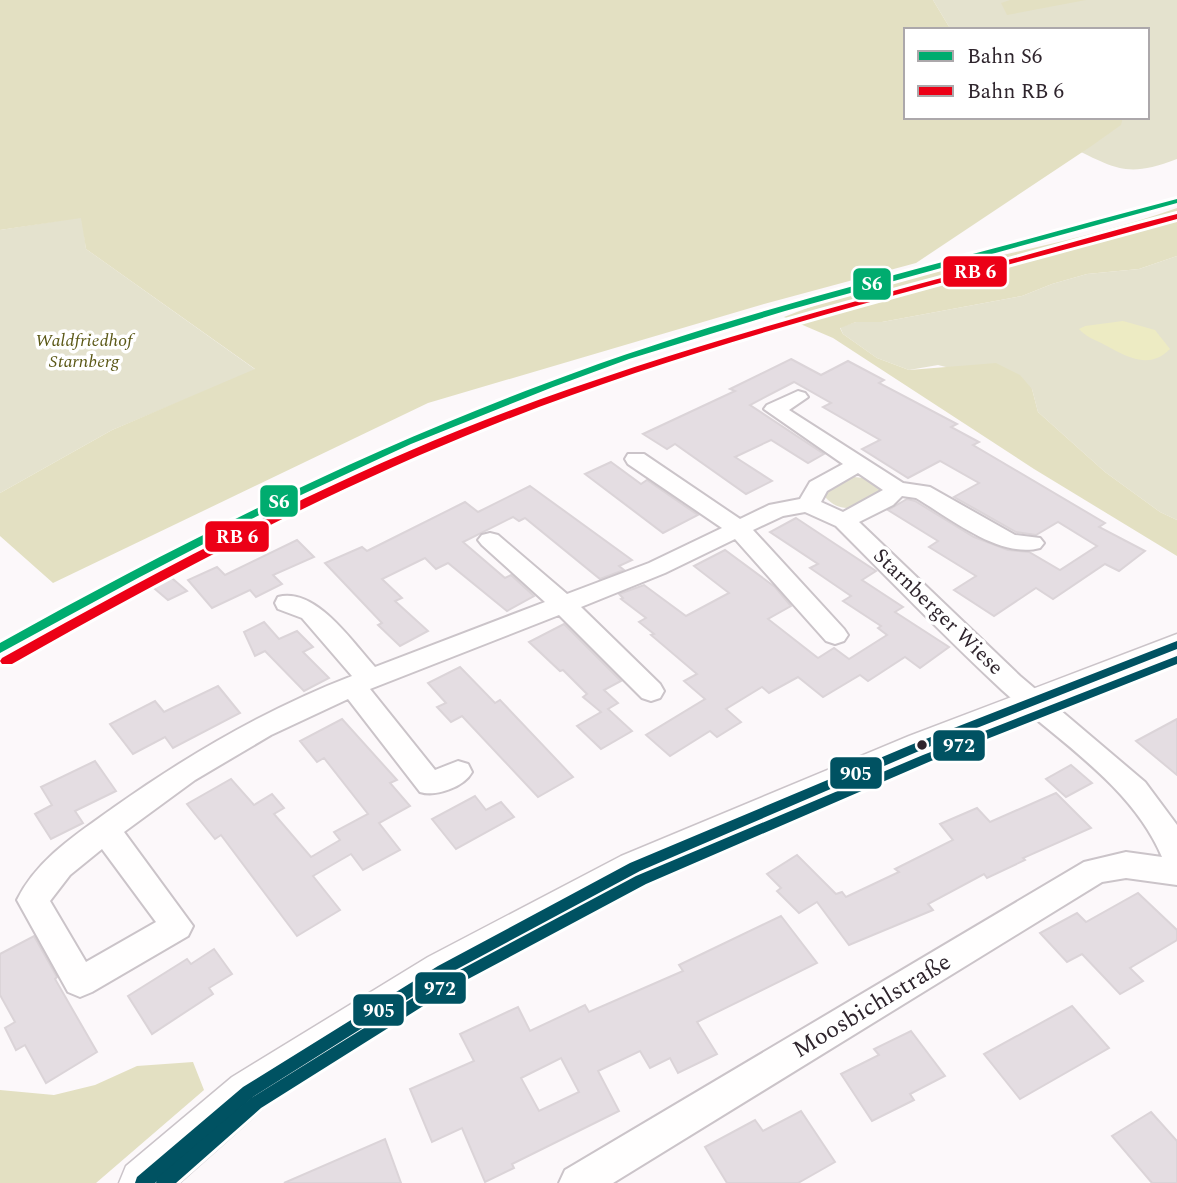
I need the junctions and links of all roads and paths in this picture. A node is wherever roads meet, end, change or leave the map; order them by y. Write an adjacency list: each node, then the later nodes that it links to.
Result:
1 (798, 397): 3 (street)
2 (636, 459): 7 (street)
3 (858, 464): 4 (street); 5 (street)
4 (897, 489): 6 (street); 9 (street)
5 (808, 505): 6 (street, Starnberger Wiese); 7 (street)
6 (844, 521): 16 (street, Starnberger Wiese)
7 (738, 528): 11 (street); 12 (street)
8 (490, 540): 11 (street)
9 (1032, 543)
10 (287, 603): 14 (street)
11 (562, 603): 14 (street); 15 (street)
12 (835, 635)
13 (1177, 645): 16 (main road)
14 (361, 682): 17 (street); 18 (street)
15 (651, 691)
16 (1032, 702): 19 (street, Starnberger Wiese); 21 (main road)
17 (458, 772)
18 (105, 830): 18 (street)
19 (1177, 857)
20 (1177, 872): 22 (street, Moosbichlstraße)
21 (143, 1183)
22 (579, 1183)

